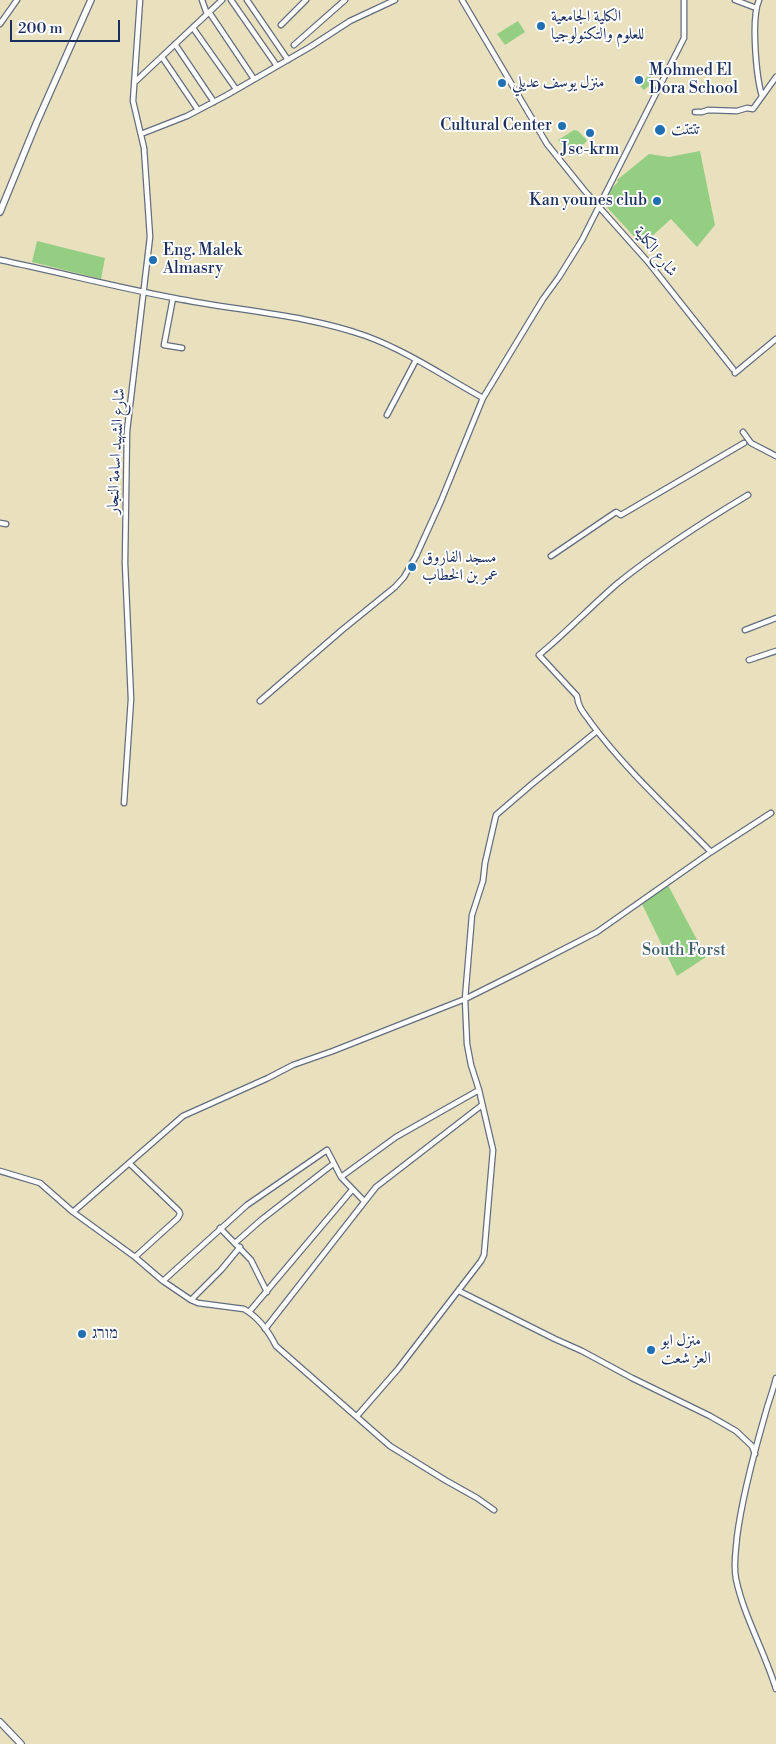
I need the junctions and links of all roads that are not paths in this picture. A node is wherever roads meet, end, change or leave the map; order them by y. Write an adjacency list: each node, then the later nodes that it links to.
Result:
1 (17, 0): 17 (street)
2 (91, 0): 35 (main road)
3 (140, 0): 27 (street)
4 (202, 0): 16 (street)
5 (222, 0): 16 (street)
6 (231, 0): 24 (street)
7 (247, 0): 23 (street)
8 (306, 0): 18 (street)
9 (345, 0): 21 (street)
10 (395, 0): 23 (street)
11 (462, 0): 34 (street, شارع الكلية)
12 (684, 0): 34 (street)
13 (735, 0): 15 (street)
14 (759, 0): 15 (street)
15 (756, 8): 29 (street)
16 (208, 13): 19 (street); 26 (street)
17 (0, 24)
18 (281, 25)
19 (193, 28): 20 (street); 28 (street)
20 (175, 44): 22 (street); 30 (street)
21 (294, 45)
22 (162, 56): 27 (street); 31 (street)
23 (288, 60): 24 (street)
24 (277, 66): 26 (street)
25 (776, 77): 29 (street)
26 (254, 79): 28 (street)
27 (136, 81): 33 (street, شارع الشهيد اسامة النجار)
28 (236, 90): 30 (street)
29 (762, 96): 32 (street)
30 (214, 102): 31 (street)
31 (198, 110): 33 (street)
32 (695, 112)
33 (141, 134): 37 (street, شارع الشهيد اسامة النجار)
34 (599, 206): 39 (street, شارع الكلية); 42 (street)
35 (0, 212)
36 (0, 260): 37 (street)
37 (144, 291): 38 (street); 57 (street, شارع الشهيد اسامة النجار)
38 (174, 298): 40 (street); 41 (street)
39 (776, 339)
40 (182, 348)
41 (416, 360): 42 (street); 43 (street)
42 (483, 398): 55 (street)
43 (387, 414)
44 (743, 432): 46 (street)
45 (744, 443): 50 (street)
46 (776, 455)
47 (748, 495): 56 (street)
48 (0, 523): 49 (street)
49 (6, 524)
50 (551, 556)
51 (776, 618): 52 (street)
52 (745, 630)
53 (776, 651): 54 (street)
54 (749, 660)
55 (260, 701)
56 (597, 732): 59 (street); 60 (street)
57 (124, 804)
58 (771, 813): 59 (street)
59 (711, 852): 60 (street)
60 (465, 999): 61 (street); 63 (street)
61 (479, 1090): 62 (street); 66 (street)
62 (482, 1105): 68 (street); 75 (street)
63 (129, 1163): 69 (street); 73 (street)
64 (334, 1164): 66 (street); 70 (street); 71 (street)
65 (0, 1170): 69 (street)
66 (341, 1177): 67 (street)
67 (352, 1190): 68 (street); 76 (street)
68 (364, 1201): 79 (street)
69 (73, 1212): 73 (street)
70 (220, 1228): 71 (street); 74 (street)
71 (235, 1243): 72 (street)
72 (240, 1247): 76 (street); 77 (street)
73 (135, 1257): 74 (street)
74 (163, 1281): 77 (street)
75 (459, 1291): 81 (street); 82 (street)
76 (267, 1292): 78 (street)
77 (191, 1300): 78 (street)
78 (249, 1312): 79 (street)
79 (265, 1328): 81 (street)
80 (776, 1378): 82 (street)
81 (357, 1416): 83 (street)
82 (755, 1454): 84 (street)
83 (494, 1510)
84 (776, 1689)
85 (0, 1722): 86 (main road)
86 (21, 1744)

